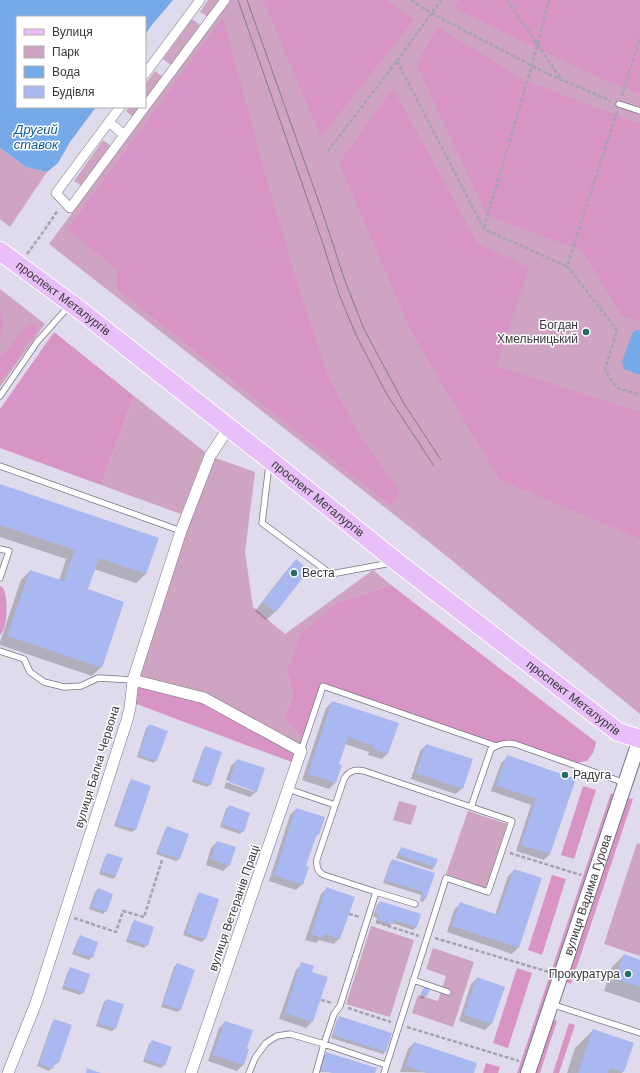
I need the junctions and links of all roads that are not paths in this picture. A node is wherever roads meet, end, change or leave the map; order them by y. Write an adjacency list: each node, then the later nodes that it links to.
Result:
1 (200, 0): 3 (street)
2 (224, 0): 5 (street)
3 (146, 73)
4 (619, 104): 8 (lane)
5 (146, 106)
6 (119, 108): 9 (street)
7 (144, 108): 10 (street)
8 (640, 111)
9 (109, 122): 10 (street); 10 (street)
10 (124, 135)
11 (0, 252): 12 (main road, проспект Металургів)
12 (71, 303): 13 (lane); 14 (main road, проспект Металургів)
13 (0, 396)
14 (228, 427): 15 (main road, проспект Металургів); 17 (street, вулиця Балка Червона)
15 (270, 460): 19 (main road, проспект Металургів); 19 (lane)
16 (0, 466): 17 (lane)
17 (181, 531): 22 (street, вулиця Балка Червона)
18 (0, 549): 20 (lane)
19 (397, 562): 23 (main road, проспект Металургів)
20 (0, 578)
21 (0, 651): 22 (lane)
22 (132, 680): 25 (street); 40 (street, вулиця Балка Червона)
23 (640, 739): 26 (street, вулиця Вадима Гурова)
24 (496, 746): 25 (lane); 26 (lane); 29 (lane)
25 (301, 751): 27 (street, вулиця Ветеранів Праці)
26 (625, 783): 34 (street, вулиця Вадима Гурова)
27 (288, 789): 28 (lane); 41 (street, вулиця Ветеранів Праці)
28 (335, 805): 29 (lane); 30 (lane)
29 (471, 807): 32 (lane)
30 (376, 892): 31 (lane); 36 (lane)
31 (415, 904)
32 (414, 980): 33 (lane); 37 (lane)
33 (448, 992)
34 (551, 1004): 35 (lane); 38 (street, вулиця Вадима Гурова)
35 (640, 1033)
36 (324, 1044): 37 (lane); 42 (lane); 43 (lane)
37 (386, 1064): 39 (lane)
38 (530, 1069)
39 (386, 1072)
40 (8, 1073)
41 (191, 1073)
42 (249, 1073)
43 (316, 1073)

